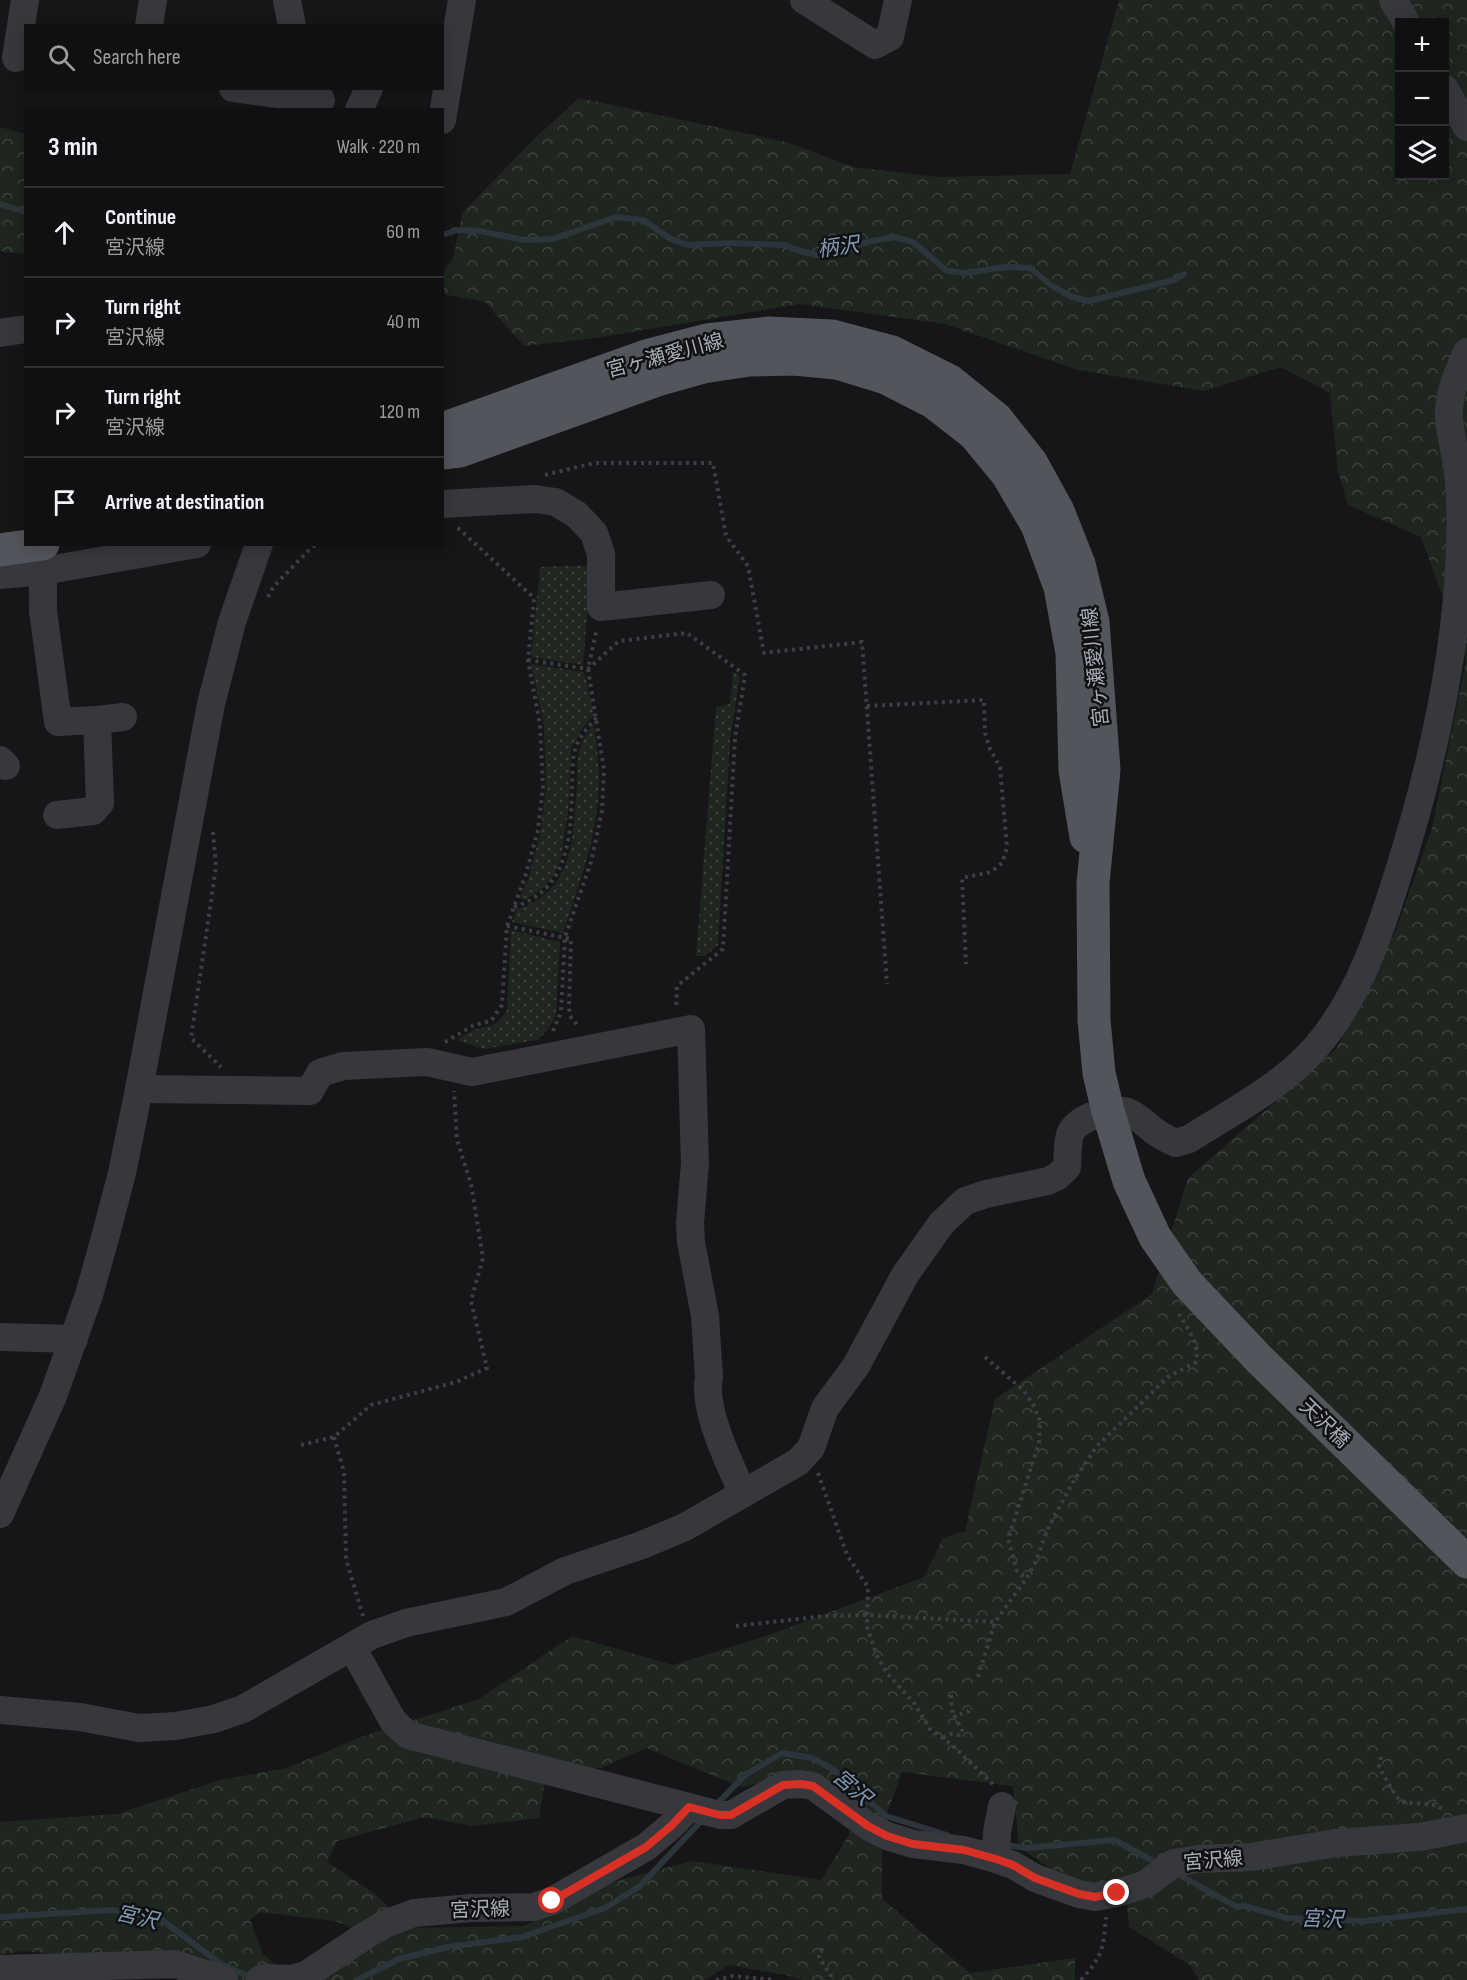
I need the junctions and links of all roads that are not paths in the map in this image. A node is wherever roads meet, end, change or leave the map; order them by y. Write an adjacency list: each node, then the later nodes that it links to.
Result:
1 (25, 0): 11 (street)
2 (153, 0): 9 (street)
3 (287, 0): 10 (street)
4 (462, 0): 17 (street)
5 (804, 0): 6 (street)
6 (898, 0)
7 (1393, 0): 8 (street)
8 (1404, 18)
9 (149, 24)
10 (292, 24)
11 (14, 57)
12 (249, 90): 15 (street)
13 (368, 90): 16 (street)
14 (1449, 97): 18 (street)
15 (321, 99)
16 (360, 108)
17 (444, 108)
18 (1467, 128)
19 (24, 329): 20 (street)
20 (0, 333)
21 (1467, 352): 24 (street)
22 (444, 428): 35 (main road, 宮ヶ瀬愛川線)
23 (444, 453): 35 (main road, 宮ヶ瀬愛川線)
24 (1462, 468): 37 (street)
25 (448, 514): 33 (street)
26 (24, 528): 27 (main road)
27 (0, 531)
28 (175, 546): 31 (street)
29 (258, 546): 36 (street)
30 (0, 550): 31 (main road)
31 (43, 558): 32 (street); 34 (street)
32 (0, 575)
33 (711, 595)
34 (69, 818)
35 (1093, 884): 37 (main road, 宮ヶ瀬愛川線)
36 (139, 1089): 39 (street); 41 (street)
37 (1108, 1112): 40 (main road, 宮ヶ瀬愛川線); 41 (street)
38 (0, 1337): 39 (street)
39 (74, 1339): 42 (street)
40 (1259, 1359): 43 (main road, 天沢橋)
41 (743, 1494): 44 (street)
42 (0, 1514)
43 (1467, 1562)
44 (362, 1641): 45 (street); 47 (street)
45 (0, 1710)
46 (1002, 1806): 49 (street)
47 (689, 1807): 49 (street, 宮沢線); 52 (street, 宮沢線)
48 (1460, 1830): 49 (street, 宮沢線)
49 (996, 1859)
50 (0, 1969): 51 (street)
51 (224, 1980)
52 (260, 1980)

